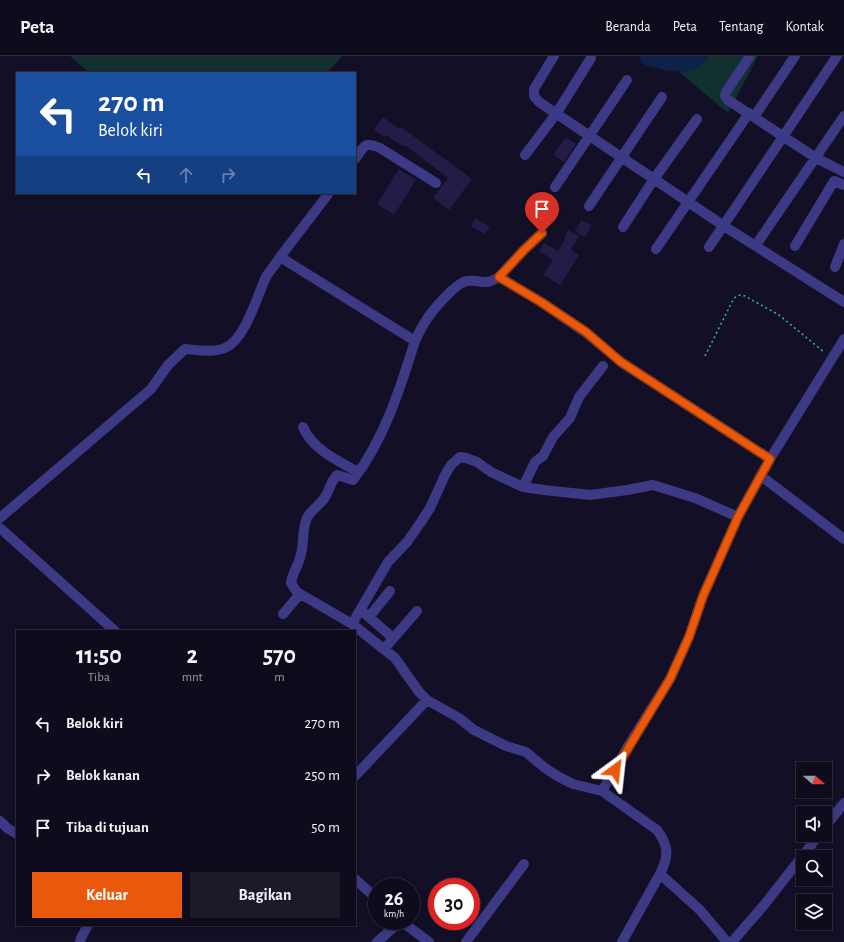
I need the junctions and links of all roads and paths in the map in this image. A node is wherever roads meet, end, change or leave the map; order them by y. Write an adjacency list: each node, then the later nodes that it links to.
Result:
1 (554, 56): 8 (street)
2 (750, 56): 9 (street)
3 (795, 56): 9 (street)
4 (837, 56): 13 (street)
5 (591, 58): 8 (street)
6 (627, 80): 12 (street)
7 (662, 97): 16 (street)
8 (556, 114): 12 (street); 14 (street)
9 (752, 115): 13 (street); 24 (street)
10 (844, 116): 17 (street)
11 (697, 118): 19 (street)
12 (589, 136): 16 (street); 22 (street)
13 (783, 136): 17 (street); 26 (street)
14 (525, 155)
15 (356, 158): 20 (street)
16 (622, 158): 19 (street); 25 (street)
17 (816, 158): 18 (street); 30 (street)
18 (844, 172)
19 (654, 179): 24 (street); 27 (street)
20 (436, 183)
21 (844, 185): 31 (street)
22 (555, 187)
23 (328, 194): 34 (street)
24 (688, 202): 26 (street); 33 (street)
25 (589, 206)
26 (724, 226): 30 (street); 32 (street)
27 (623, 227)
28 (542, 233): 36 (street)
29 (844, 244): 35 (street)
30 (756, 245): 37 (street)
31 (794, 246)
32 (709, 247)
33 (656, 249)
34 (280, 257): 39 (street); 49 (street)
35 (834, 267)
36 (499, 277): 39 (street); 44 (street)
37 (844, 302)
38 (844, 339): 41 (street)
39 (415, 341): 45 (street)
40 (705, 356): 41 (path)
41 (832, 358): 44 (street)
42 (603, 366): 47 (street)
43 (303, 426): 45 (street)
44 (770, 459): 46 (street)
45 (358, 472): 53 (street)
46 (761, 476): 48 (street); 51 (street)
47 (523, 487): 48 (street); 56 (street)
48 (738, 517): 62 (street)
49 (0, 518)
50 (0, 528): 57 (street)
51 (844, 539)
52 (390, 591): 58 (street)
53 (300, 594): 55 (street); 56 (street)
54 (417, 611): 58 (street)
55 (282, 614)
56 (352, 624): 59 (street)
57 (114, 630)
58 (394, 638): 59 (street)
59 (384, 649): 60 (street)
60 (427, 700): 61 (street); 62 (street)
61 (356, 775)
62 (602, 791): 69 (street)
63 (844, 803): 64 (street)
64 (832, 819)
65 (0, 821): 66 (street)
66 (16, 833)
67 (814, 842): 81 (street)
68 (524, 864): 78 (street)
69 (660, 874): 79 (street); 80 (street)
70 (356, 880): 71 (street)
71 (368, 891)
72 (87, 926): 75 (street)
73 (391, 930): 76 (street)
74 (413, 930): 77 (street)
75 (80, 942)
76 (377, 942)
77 (428, 942)
78 (466, 942)
79 (622, 942)
80 (727, 942)
81 (732, 942)

